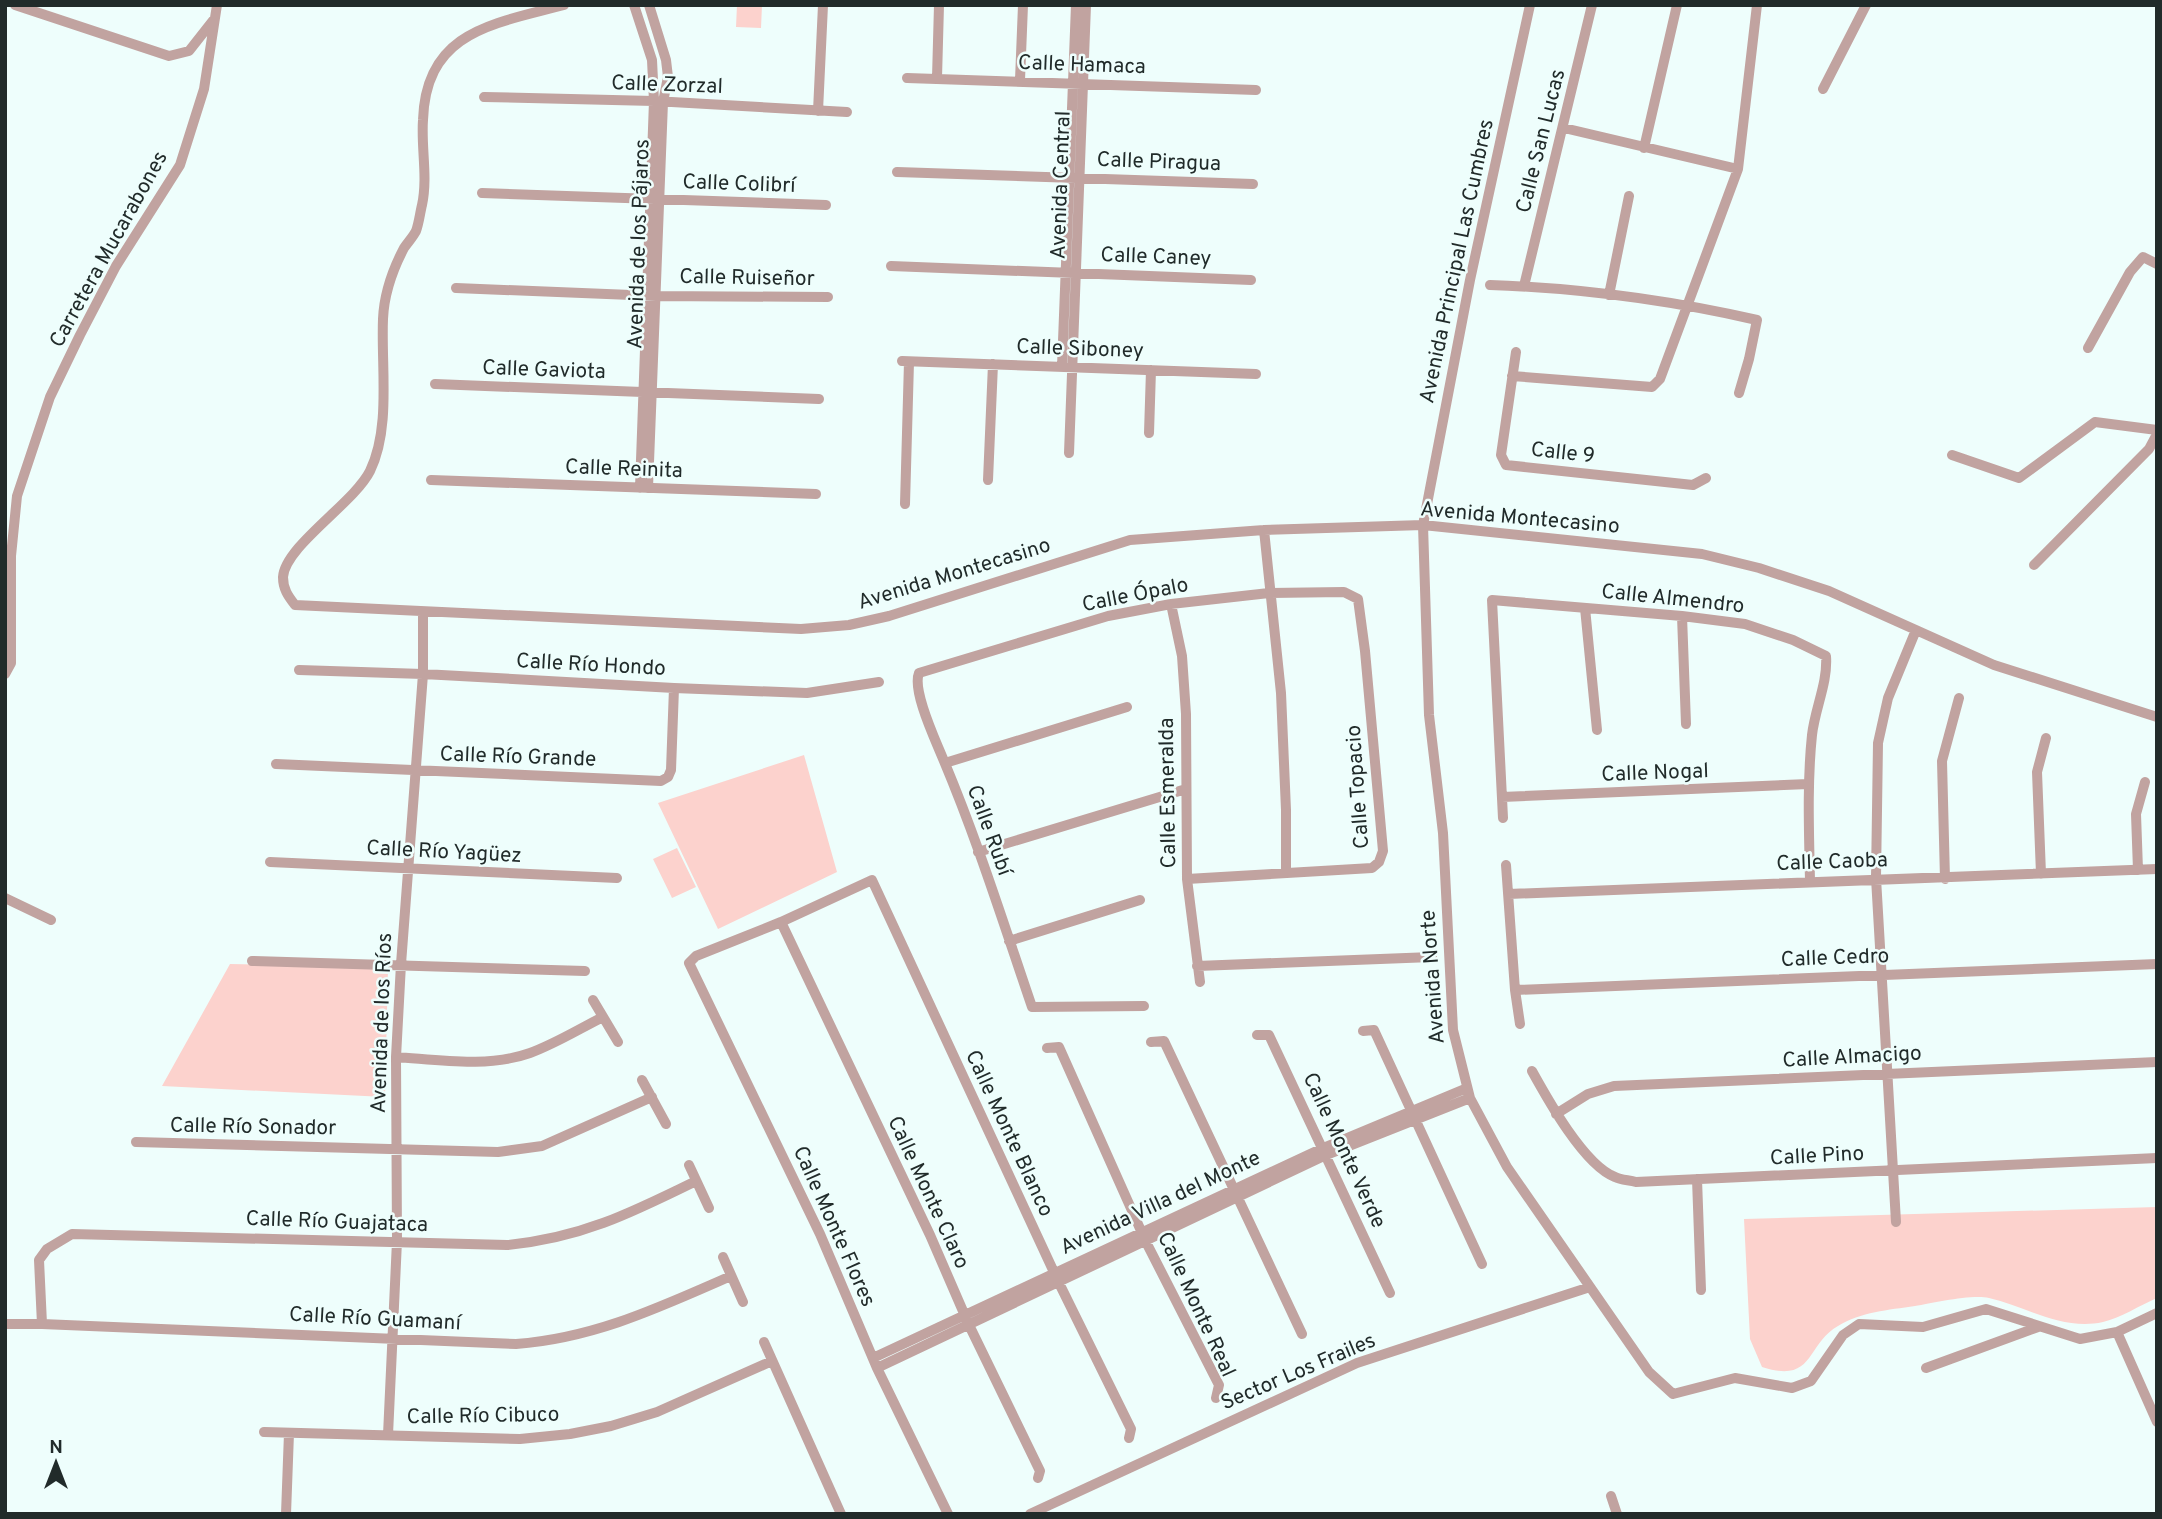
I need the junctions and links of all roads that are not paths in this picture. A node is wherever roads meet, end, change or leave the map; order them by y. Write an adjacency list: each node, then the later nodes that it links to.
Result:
1 (15, 5): 15 (street)
2 (564, 5): 75 (street, Avenida Montecasino)
3 (634, 5): 23 (street, Avenida de los Pájaros)
4 (649, 5): 23 (street, Avenida de los Pájaros)
5 (823, 5): 24 (street)
6 (939, 5): 17 (street)
7 (1023, 5): 18 (street)
8 (1076, 5): 19 (street, Avenida Central)
9 (1086, 5): 19 (street, Avenida Central)
10 (1531, 5): 68 (street, Avenida Principal Las Cumbres)
11 (1592, 5): 26 (street, Calle San Lucas)
12 (1677, 5): 27 (street)
13 (1758, 5): 28 (street)
14 (1866, 5): 20 (street)
15 (217, 11): 80 (street, Carretera Mucarabones)
16 (907, 78): 17 (street, Calle Hamaca)
17 (937, 78): 18 (street, Calle Hamaca)
18 (1020, 80): 19 (street, Calle Hamaca)
19 (1078, 83): 21 (street, Calle Hamaca); 30 (street, Avenida Central)
20 (1823, 89)
21 (1256, 90)
22 (484, 97): 23 (street, Calle Zorzal)
23 (659, 102): 24 (street, Calle Zorzal); 34 (street, Avenida de los Pájaros)
24 (818, 110): 25 (street, Calle Zorzal)
25 (847, 112)
26 (1564, 128): 27 (street); 41 (street, Calle San Lucas)
27 (1644, 148): 28 (street)
28 (1738, 169): 46 (street)
29 (897, 172): 30 (street, Calle Piragua)
30 (1074, 178): 31 (street, Calle Piragua); 38 (street, Avenida Central)
31 (1253, 184)
32 (482, 193): 34 (street, Calle Colibrí)
33 (1629, 196): 44 (street)
34 (655, 199): 35 (street, Calle Colibrí); 43 (street, Avenida de los Pájaros)
35 (826, 205)
36 (2157, 264): 47 (street)
37 (891, 266): 38 (street, Calle Caney)
38 (1071, 272): 39 (street, Calle Caney); 50 (street, Avenida Central)
39 (1251, 280)
40 (1490, 285): 41 (street)
41 (1524, 286): 44 (street)
42 (456, 288): 43 (street, Calle Ruiseñor)
43 (651, 295): 45 (street, Calle Ruiseñor); 55 (street, Avenida de los Pájaros)
44 (1609, 295): 46 (street)
45 (828, 297)
46 (1688, 304): 53 (street); 56 (street)
47 (2088, 348)
48 (1516, 352): 53 (street)
49 (993, 365): 50 (street, Calle Siboney); 64 (street); 67 (street, Calle Siboney)
50 (1067, 367): 51 (street, Calle Siboney); 60 (street, Avenida Central)
51 (1151, 370): 52 (street, Calle Siboney); 59 (street)
52 (1256, 374)
53 (1512, 376): 62 (street, Calle 9)
54 (435, 384): 55 (street, Calle Gaviota)
55 (648, 392): 57 (street, Calle Gaviota); 65 (street, Avenida de los Pájaros)
56 (1739, 393)
57 (819, 399)
58 (2157, 432): 61 (street); 70 (street)
59 (1149, 433)
60 (1069, 453)
61 (1952, 455)
62 (1706, 478)
63 (431, 480): 65 (street, Calle Reinita)
64 (988, 480)
65 (644, 488): 66 (street, Calle Reinita)
66 (816, 494)
67 (905, 504)
68 (1423, 525): 69 (street, Avenida Montecasino); 77 (street, Avenida Montecasino); 140 (street, Avenida Norte)
69 (1264, 530): 71 (street); 75 (street, Avenida Montecasino)
70 (2034, 565)
71 (1269, 593): 72 (street, Calle Ópalo); 73 (street, Calle Ópalo); 104 (street)
72 (1358, 599): 104 (street, Calle Topacio)
73 (1171, 604): 79 (street, Calle Ópalo); 95 (street, Calle Esmeralda)
74 (1585, 608): 76 (street, Calle Almendro); 88 (street); 96 (street, Calle Almendro)
75 (423, 611): 81 (street, Avenida de los Ríos)
76 (1682, 616): 87 (street); 94 (street, Calle Almendro)
77 (1916, 630): 86 (street, Avenida Montecasino); 107 (street)
78 (299, 670): 81 (street, Calle Río Hondo)
79 (925, 670): 90 (street, Calle Rubí)
80 (5, 674)
81 (423, 674): 83 (street, Calle Río Hondo); 92 (street, Avenida de los Ríos)
82 (879, 682): 83 (street, Calle Río Hondo)
83 (674, 688): 92 (street, Calle Río Grande)
84 (1959, 698): 109 (street)
85 (1127, 707): 90 (street)
86 (2157, 717)
87 (1686, 724)
88 (1597, 730)
89 (2046, 738): 105 (street)
90 (945, 763): 98 (street, Calle Rubí)
91 (276, 764): 92 (street, Calle Río Grande)
92 (415, 771): 101 (street, Avenida de los Ríos)
93 (2145, 782): 103 (street)
94 (1808, 784): 96 (street, Calle Nogal); 110 (street, Calle Almendro)
95 (1186, 789): 98 (street); 108 (street, Calle Esmeralda)
96 (1502, 797): 97 (street)
97 (1503, 818)
98 (978, 852): 116 (street, Calle Rubí)
99 (270, 862): 101 (street, Calle Río Yagüez)
100 (1506, 865): 111 (street)
101 (407, 869): 106 (street, Calle Río Yagüez); 119 (street, Avenida de los Ríos)
102 (2157, 869): 103 (street, Calle Caoba)
103 (2138, 870): 105 (street, Calle Caoba)
104 (1286, 873): 108 (street, Calle Topacio)
105 (2041, 874): 109 (street, Calle Caoba)
106 (617, 878)
107 (1876, 878): 109 (street, Calle Caoba); 110 (street, Calle Caoba); 123 (street)
108 (1187, 879): 121 (street, Calle Esmeralda)
109 (1945, 879)
110 (1810, 881): 111 (street, Calle Caoba)
111 (1509, 894): 125 (street)
112 (5, 898): 114 (street)
113 (1140, 900): 116 (street)
114 (51, 920)
115 (781, 922): 161 (street, Calle Monte Blanco); 167 (street, Calle Monte Claro); 176 (street, Calle Monte Flores)
116 (1009, 941): 127 (street, Calle Rubí)
117 (1432, 957): 121 (street)
118 (252, 961): 119 (street)
119 (401, 964): 122 (street); 135 (street, Avenida de los Ríos)
120 (2157, 964): 123 (street, Calle Cedro)
121 (1197, 966): 124 (street, Calle Esmeralda)
122 (585, 971)
123 (1882, 975): 125 (street, Calle Cedro); 138 (street)
124 (1199, 982)
125 (1515, 990): 129 (street)
126 (593, 1000): 128 (street)
127 (1144, 1006)
128 (603, 1017): 132 (street); 135 (street)
129 (1520, 1024)
130 (1363, 1031): 142 (street)
131 (1257, 1035): 147 (street, Calle Monte Verde)
132 (618, 1042)
133 (1151, 1042): 153 (street)
134 (1046, 1048): 156 (street, Calle Monte Real)
135 (396, 1058): 146 (street, Avenida de los Ríos)
136 (2157, 1062): 138 (street, Calle Almacigo)
137 (1532, 1071): 143 (street, Calle Pino)
138 (1889, 1074): 143 (street, Calle Almacigo); 150 (street)
139 (642, 1080): 141 (street)
140 (1469, 1093): 142 (street, Avenida Villa del Monte); 162 (street, Avenida Norte)
141 (652, 1097): 144 (street); 146 (street, Calle Río Sonador)
142 (1413, 1114): 147 (street, Avenida Villa del Monte); 159 (street)
143 (1556, 1114): 151 (street, Calle Pino)
144 (666, 1124)
145 (136, 1142): 146 (street, Calle Río Sonador)
146 (398, 1148): 157 (street, Avenida de los Ríos)
147 (1325, 1152): 153 (street, Avenida Villa del Monte); 164 (street, Calle Monte Verde)
148 (2157, 1158): 150 (street, Calle Pino)
149 (689, 1165): 152 (street)
150 (1894, 1170): 151 (street, Calle Pino); 155 (street)
151 (1696, 1179): 163 (street)
152 (696, 1181): 154 (street); 157 (street, Calle Río Guajataca)
153 (1236, 1193): 156 (street, Avenida Villa del Monte); 172 (street)
154 (709, 1208)
155 (1896, 1222)
156 (1144, 1237): 161 (street, Avenida Villa del Monte); 178 (street, Calle Monte Real)
157 (397, 1241): 169 (street, Calle Río Guajataca); 173 (street, Avenida de los Ríos)
158 (723, 1257): 160 (street)
159 (1482, 1264)
160 (731, 1276): 165 (street); 173 (street, Calle Río Guamaní)
161 (1056, 1278): 167 (street, Avenida Villa del Monte); 183 (street, Calle Monte Blanco)
162 (1590, 1287): 170 (street, Avenida Norte); 189 (street, Sector Los Frailes)
163 (1701, 1290)
164 (1390, 1293)
165 (743, 1302)
166 (2157, 1313): 171 (street)
167 (966, 1320): 176 (street, Avenida Villa del Monte); 184 (street, Calle Monte Claro)
168 (5, 1324): 169 (street, Calle Río Guamaní)
169 (42, 1324): 173 (street, Calle Río Guamaní)
170 (2038, 1327): 171 (street); 177 (street)
171 (2117, 1332): 179 (street)
172 (1302, 1334)
173 (393, 1338): 182 (street, Avenida de los Ríos)
174 (764, 1342): 175 (street)
175 (772, 1361): 182 (street, Calle Río Cibuco); 187 (street)
176 (875, 1363): 188 (street, Calle Monte Flores)
177 (1927, 1368)
178 (1216, 1398)
179 (2157, 1422)
180 (264, 1432): 181 (street, Calle Río Cibuco)
181 (289, 1433): 182 (street, Calle Río Cibuco); 186 (street)
182 (388, 1435)
183 (1129, 1438)
184 (1038, 1478)
185 (1611, 1496): 190 (street)
186 (286, 1514)
187 (841, 1514)
188 (948, 1514)
189 (1030, 1514)
190 (1617, 1514)

